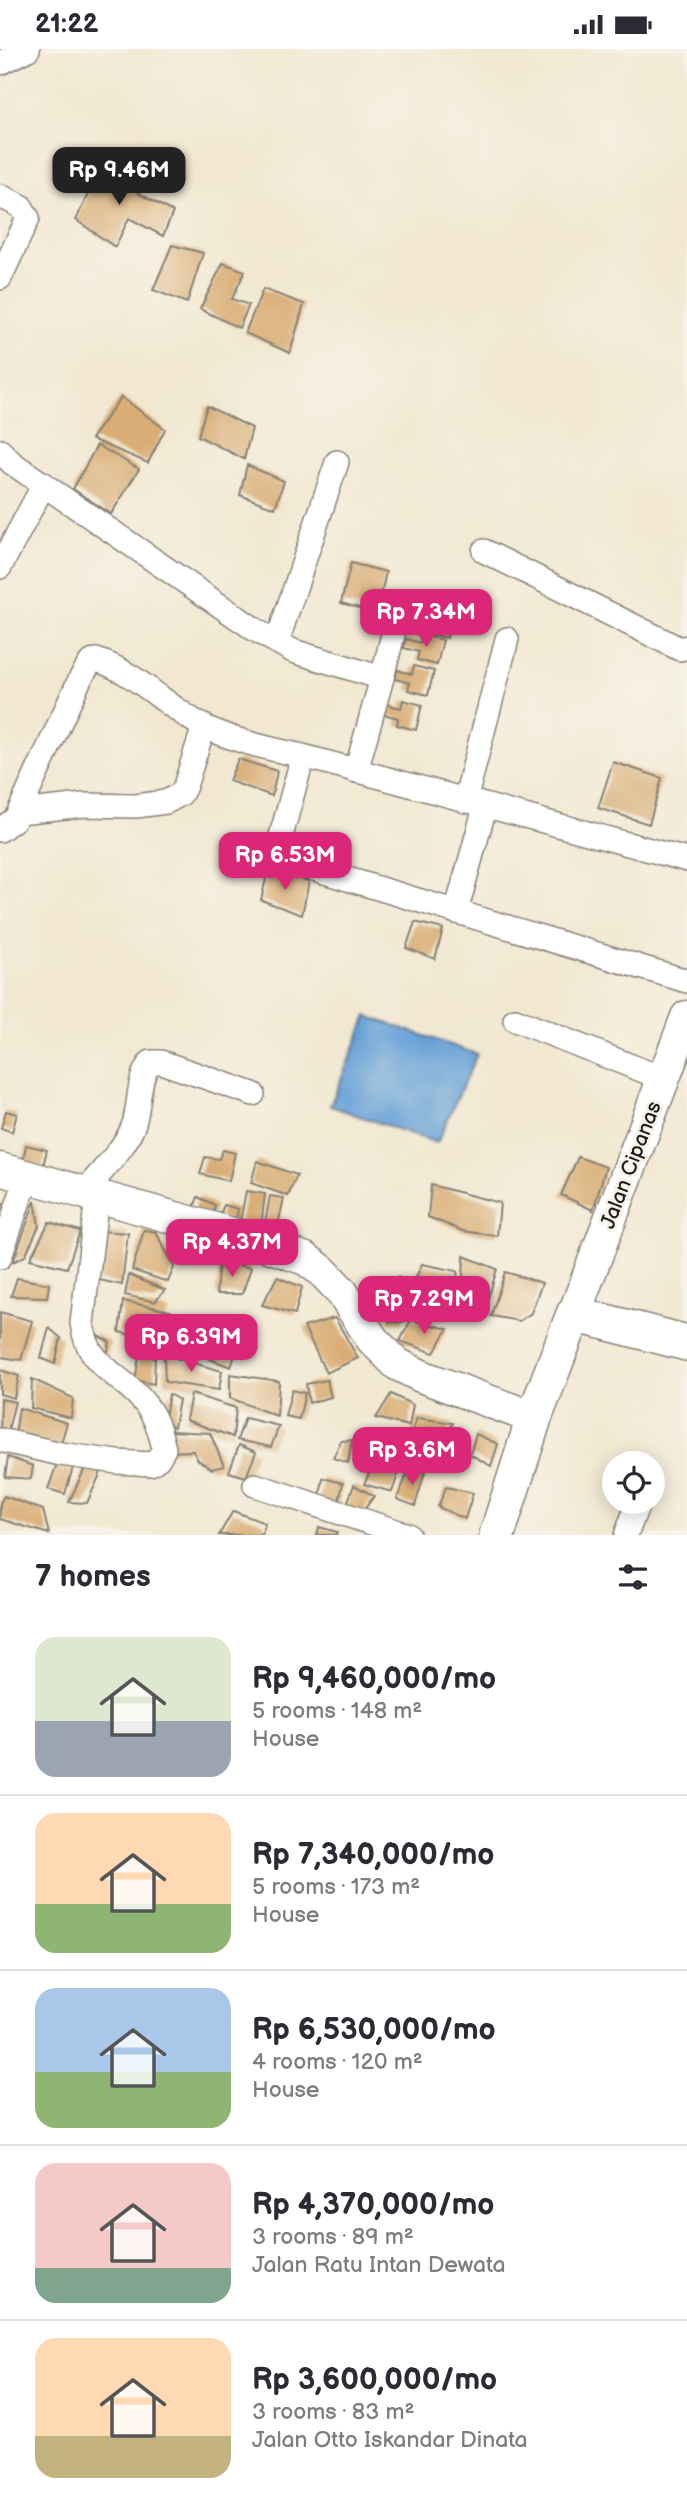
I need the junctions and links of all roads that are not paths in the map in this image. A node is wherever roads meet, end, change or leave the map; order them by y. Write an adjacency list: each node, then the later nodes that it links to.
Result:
1 (28, 49): 2 (street)
2 (0, 62)
3 (0, 196): 4 (street)
4 (0, 278)
5 (0, 450): 7 (street)
6 (337, 462): 12 (street)
7 (44, 484): 9 (street); 12 (street)
8 (484, 551): 13 (street)
9 (0, 567)
10 (401, 603): 14 (street)
11 (508, 639): 18 (street)
12 (277, 642): 14 (street)
13 (687, 647)
14 (382, 678): 17 (street)
15 (204, 726): 16 (street); 19 (street); 19 (street)
16 (303, 756): 17 (street); 22 (street)
17 (356, 771): 18 (street)
18 (475, 804): 21 (street); 22 (street)
19 (19, 812): 20 (street)
20 (0, 831)
21 (687, 860)
22 (456, 912): 23 (street)
23 (687, 981)
24 (515, 1020): 26 (street)
25 (684, 1035): 26 (street, Jalan Cipanas)
26 (664, 1079): 31 (street, Jalan Cipanas)
27 (253, 1094): 29 (street)
28 (14, 1173): 29 (street); 30 (street)
29 (90, 1196): 33 (street); 34 (street)
30 (0, 1257)
31 (574, 1314): 32 (main road); 33 (main road)
32 (687, 1343)
33 (534, 1418): 38 (main road)
34 (0, 1440)
35 (255, 1485): 37 (street)
36 (634, 1514): 39 (street)
37 (408, 1535)
38 (497, 1535)
39 (625, 1535)

